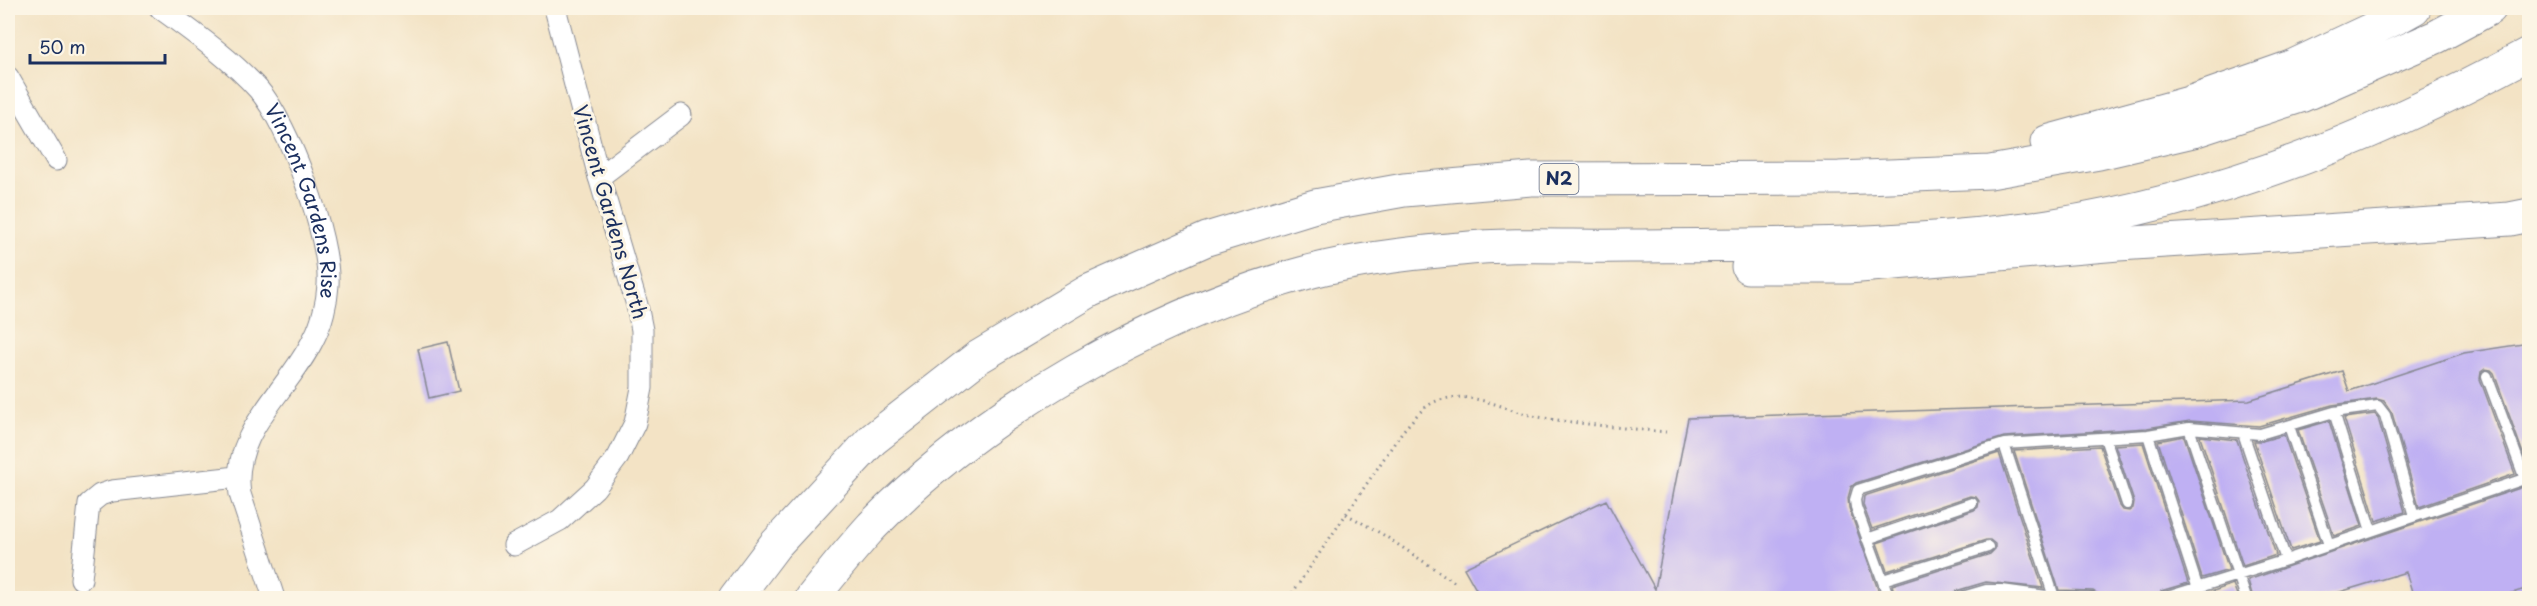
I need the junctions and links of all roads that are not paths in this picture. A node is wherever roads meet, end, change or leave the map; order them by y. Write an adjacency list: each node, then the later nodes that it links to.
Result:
1 (160, 8): 21 (street, Vincent Gardens Rise)
2 (555, 8): 9 (street, Vincent Gardens North)
3 (2414, 8): 10 (highway)
4 (2490, 8): 10 (highway, N2)
5 (2529, 53): 12 (highway)
6 (8, 77): 8 (street)
7 (681, 115): 9 (street)
8 (56, 160)
9 (599, 177): 28 (street, Vincent Gardens North)
10 (1839, 178): 39 (highway, N2)
11 (2529, 215): 12 (highway)
12 (1311, 272): 40 (highway)
13 (2487, 376): 22 (lane)
14 (2334, 412): 15 (lane); 25 (lane); 26 (lane)
15 (2289, 426): 17 (lane); 29 (lane)
16 (2189, 428): 17 (lane); 18 (lane); 32 (lane)
17 (2242, 433): 31 (lane)
18 (2148, 435): 19 (lane); 35 (lane)
19 (2105, 438): 20 (lane); 24 (lane)
20 (2004, 444): 27 (lane); 37 (lane)
21 (237, 477): 33 (street); 38 (street, Vincent Gardens Rise)
22 (2527, 478): 25 (lane)
23 (1972, 503): 27 (lane)
24 (2127, 504)
25 (2414, 516): 26 (lane)
26 (2371, 531): 29 (lane)
27 (1867, 539): 34 (lane)
28 (514, 545)
29 (2329, 545): 31 (lane)
30 (1988, 547): 34 (lane)
31 (2286, 560): 32 (lane)
32 (2238, 575): 35 (lane); 45 (lane)
33 (81, 579)
34 (1883, 580): 41 (lane)
35 (2198, 589): 44 (lane)
36 (1988, 594): 37 (lane); 42 (lane)
37 (2054, 597): 43 (lane)
38 (274, 598)
39 (735, 598)
40 (813, 598)
41 (1889, 598)
42 (1959, 598)
43 (2092, 598)
44 (2164, 598)
45 (2246, 598)

